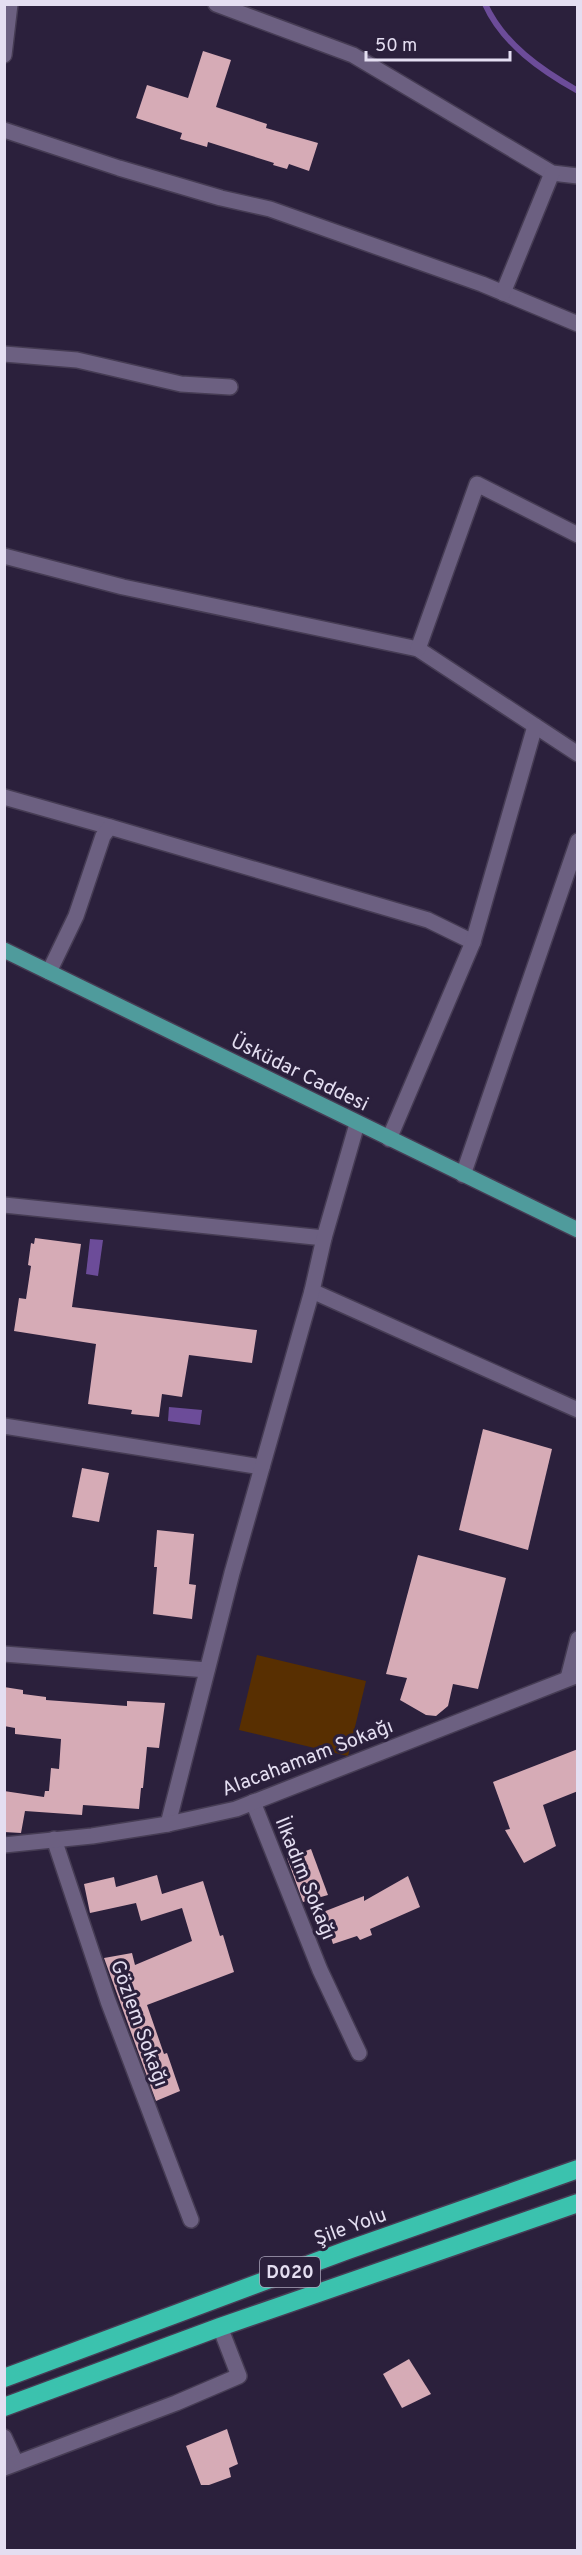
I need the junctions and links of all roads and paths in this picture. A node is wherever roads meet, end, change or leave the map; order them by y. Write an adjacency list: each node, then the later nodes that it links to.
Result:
1 (10, 4): 3 (street)
2 (216, 4): 5 (street)
3 (4, 55)
4 (4, 130): 7 (street)
5 (552, 173): 6 (street); 7 (street)
6 (578, 176)
7 (503, 293): 8 (street)
8 (578, 324)
9 (4, 354): 10 (street)
10 (230, 387)
11 (578, 535): 13 (street)
12 (4, 556): 13 (street)
13 (418, 649): 14 (street)
14 (535, 726): 15 (street); 19 (street)
15 (578, 754)
16 (4, 797): 17 (street)
17 (110, 827): 19 (street); 21 (street)
18 (578, 841): 24 (street)
19 (473, 942): 23 (street)
20 (4, 950): 21 (main road, Üsküdar Caddesi)
21 (49, 972): 22 (main road, Üsküdar Caddesi)
22 (357, 1124): 23 (main road, Üsküdar Caddesi); 27 (street)
23 (389, 1139): 24 (main road, Üsküdar Caddesi)
24 (463, 1174): 26 (main road, Üsküdar Caddesi)
25 (4, 1204): 27 (street)
26 (578, 1230)
27 (324, 1238): 28 (street)
28 (312, 1291): 29 (street); 31 (street)
29 (578, 1410)
30 (4, 1426): 31 (street)
31 (262, 1467): 34 (street)
32 (578, 1639): 35 (street)
33 (4, 1654): 34 (street)
34 (207, 1670): 37 (street)
35 (573, 1677): 36 (street, Alacahamam Sokağı)
36 (253, 1802): 37 (street, Alacahamam Sokağı); 40 (street, İlkadım Sokağı)
37 (168, 1824): 38 (street, Alacahamam Sokağı)
38 (54, 1839): 39 (street, Alacahamam Sokağı); 43 (street, Gözlem Sokağı)
39 (4, 1845)
40 (360, 2053)
41 (578, 2169): 45 (highway, Şile Yolu / D020)
42 (578, 2203): 44 (highway, D020)
43 (191, 2220)
44 (220, 2327): 46 (highway, D020); 48 (street)
45 (4, 2378)
46 (4, 2407)
47 (4, 2437): 48 (street)
48 (10, 2466)

